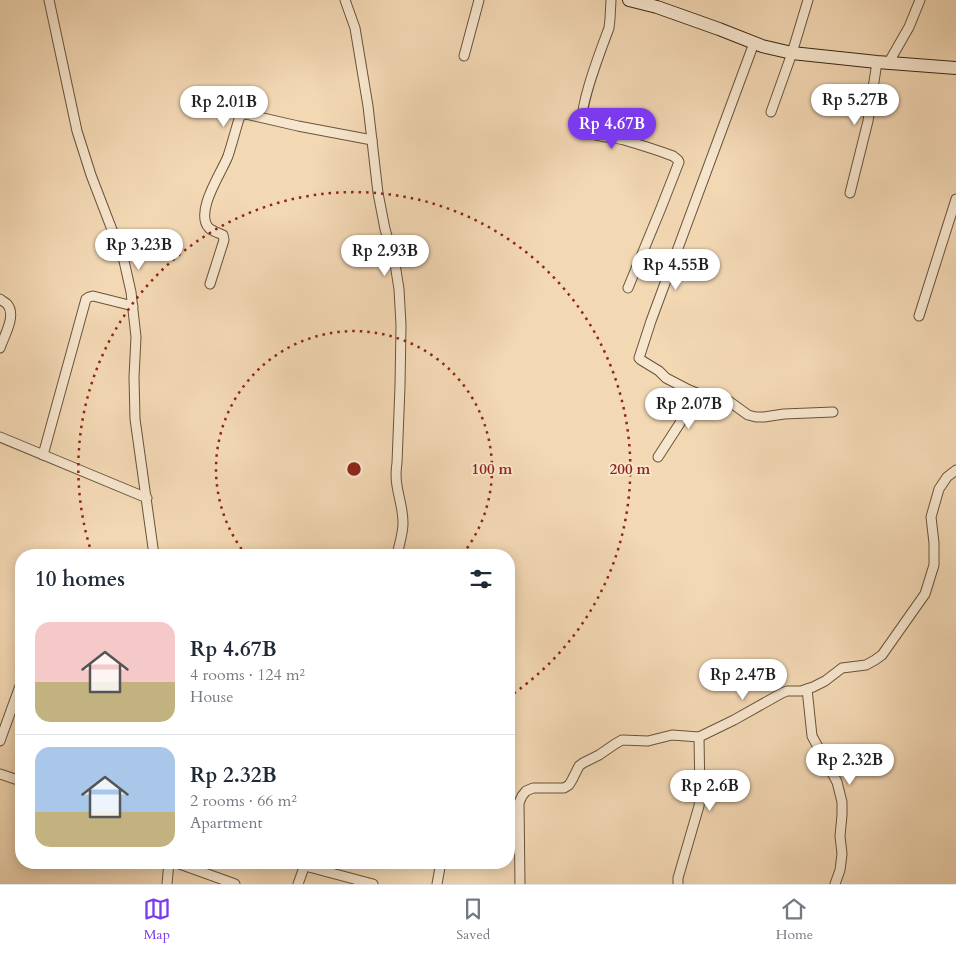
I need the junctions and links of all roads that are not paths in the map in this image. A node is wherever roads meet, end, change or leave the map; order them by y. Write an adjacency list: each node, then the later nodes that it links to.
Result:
1 (49, 0): 20 (street)
2 (345, 0): 14 (street)
3 (479, 0): 10 (street)
4 (611, 0): 18 (street)
5 (629, 0): 8 (street)
6 (808, 0): 9 (street)
7 (920, 0): 11 (street)
8 (754, 43): 9 (street); 23 (street)
9 (792, 53): 11 (street); 13 (street)
10 (464, 56)
11 (883, 62): 12 (street); 15 (street)
12 (956, 68)
13 (770, 112)
14 (372, 140): 17 (street); 31 (street)
15 (850, 193)
16 (956, 199): 21 (street)
17 (210, 284)
18 (628, 288)
19 (0, 299): 22 (street)
20 (133, 306): 26 (street); 29 (street)
21 (919, 316)
22 (0, 348)
23 (689, 390): 24 (street); 27 (street)
24 (833, 412)
25 (0, 438): 26 (street)
26 (43, 455): 29 (street)
27 (658, 457)
28 (956, 470): 32 (street)
29 (147, 498): 30 (street)
30 (153, 549)
31 (398, 549)
32 (807, 689): 34 (street); 50 (street)
33 (15, 700): 35 (street)
34 (699, 737): 48 (street); 49 (street)
35 (0, 741)
36 (0, 774): 37 (street)
37 (15, 779)
38 (168, 869): 43 (street)
39 (193, 869): 44 (street)
40 (303, 869): 45 (street)
41 (322, 869): 46 (street)
42 (440, 869): 47 (street)
43 (167, 884)
44 (235, 884)
45 (298, 884)
46 (373, 884)
47 (437, 884)
48 (520, 884)
49 (678, 884)
50 (835, 884)

